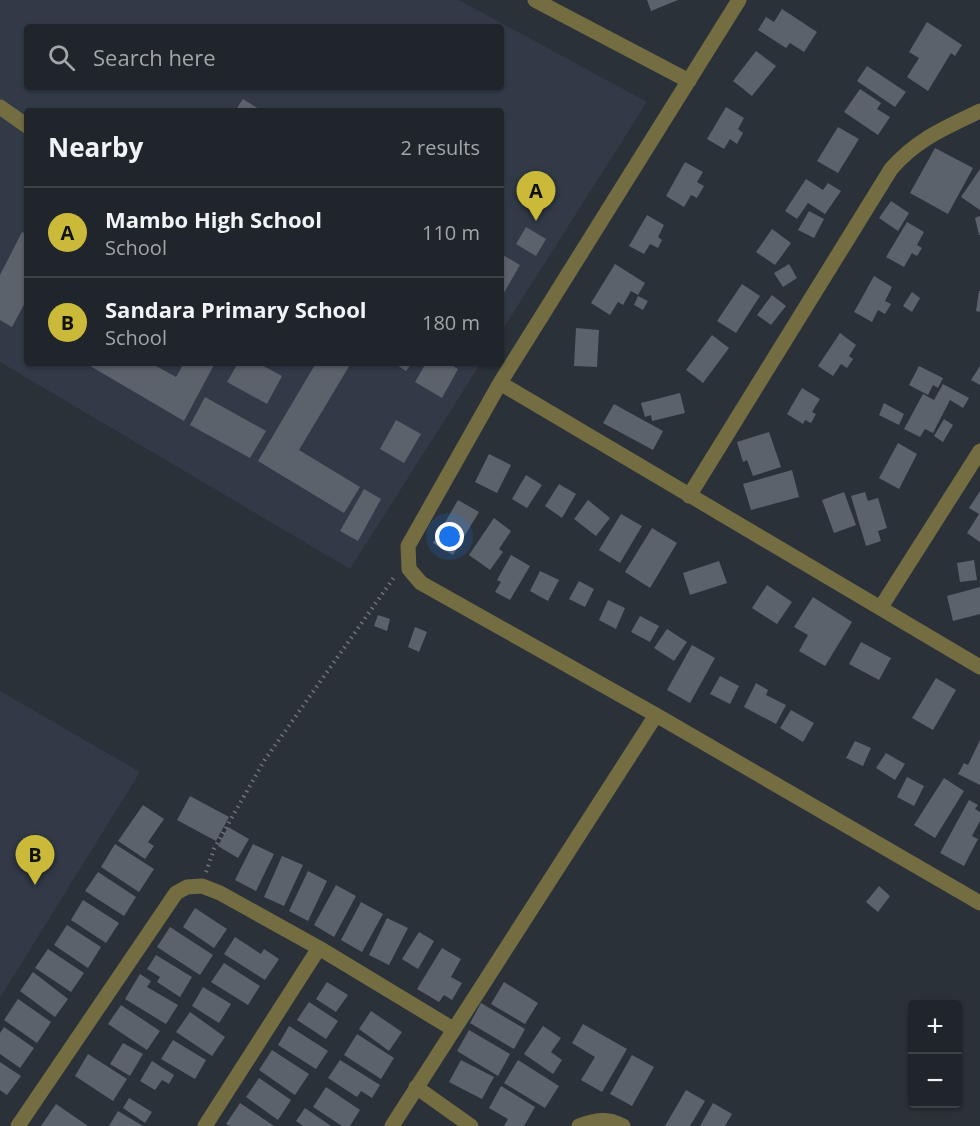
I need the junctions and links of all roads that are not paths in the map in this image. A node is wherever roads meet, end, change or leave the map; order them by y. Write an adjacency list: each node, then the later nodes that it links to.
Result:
1 (535, 0): 3 (street)
2 (740, 0): 3 (street)
3 (689, 81): 7 (street)
4 (0, 107): 6 (street)
5 (980, 111): 9 (street)
6 (24, 124)
7 (500, 383): 9 (street); 12 (street)
8 (980, 451): 10 (street)
9 (689, 496): 10 (street)
10 (881, 607): 11 (street)
11 (980, 667)
12 (656, 716): 13 (street); 15 (street)
13 (980, 903)
14 (319, 948): 15 (street); 17 (street); 18 (street)
15 (453, 1029): 16 (street)
16 (416, 1088): 19 (street); 20 (street)
17 (18, 1126)
18 (205, 1126)
19 (392, 1126)
20 (471, 1126)
21 (579, 1126): 22 (street)
22 (623, 1126)

